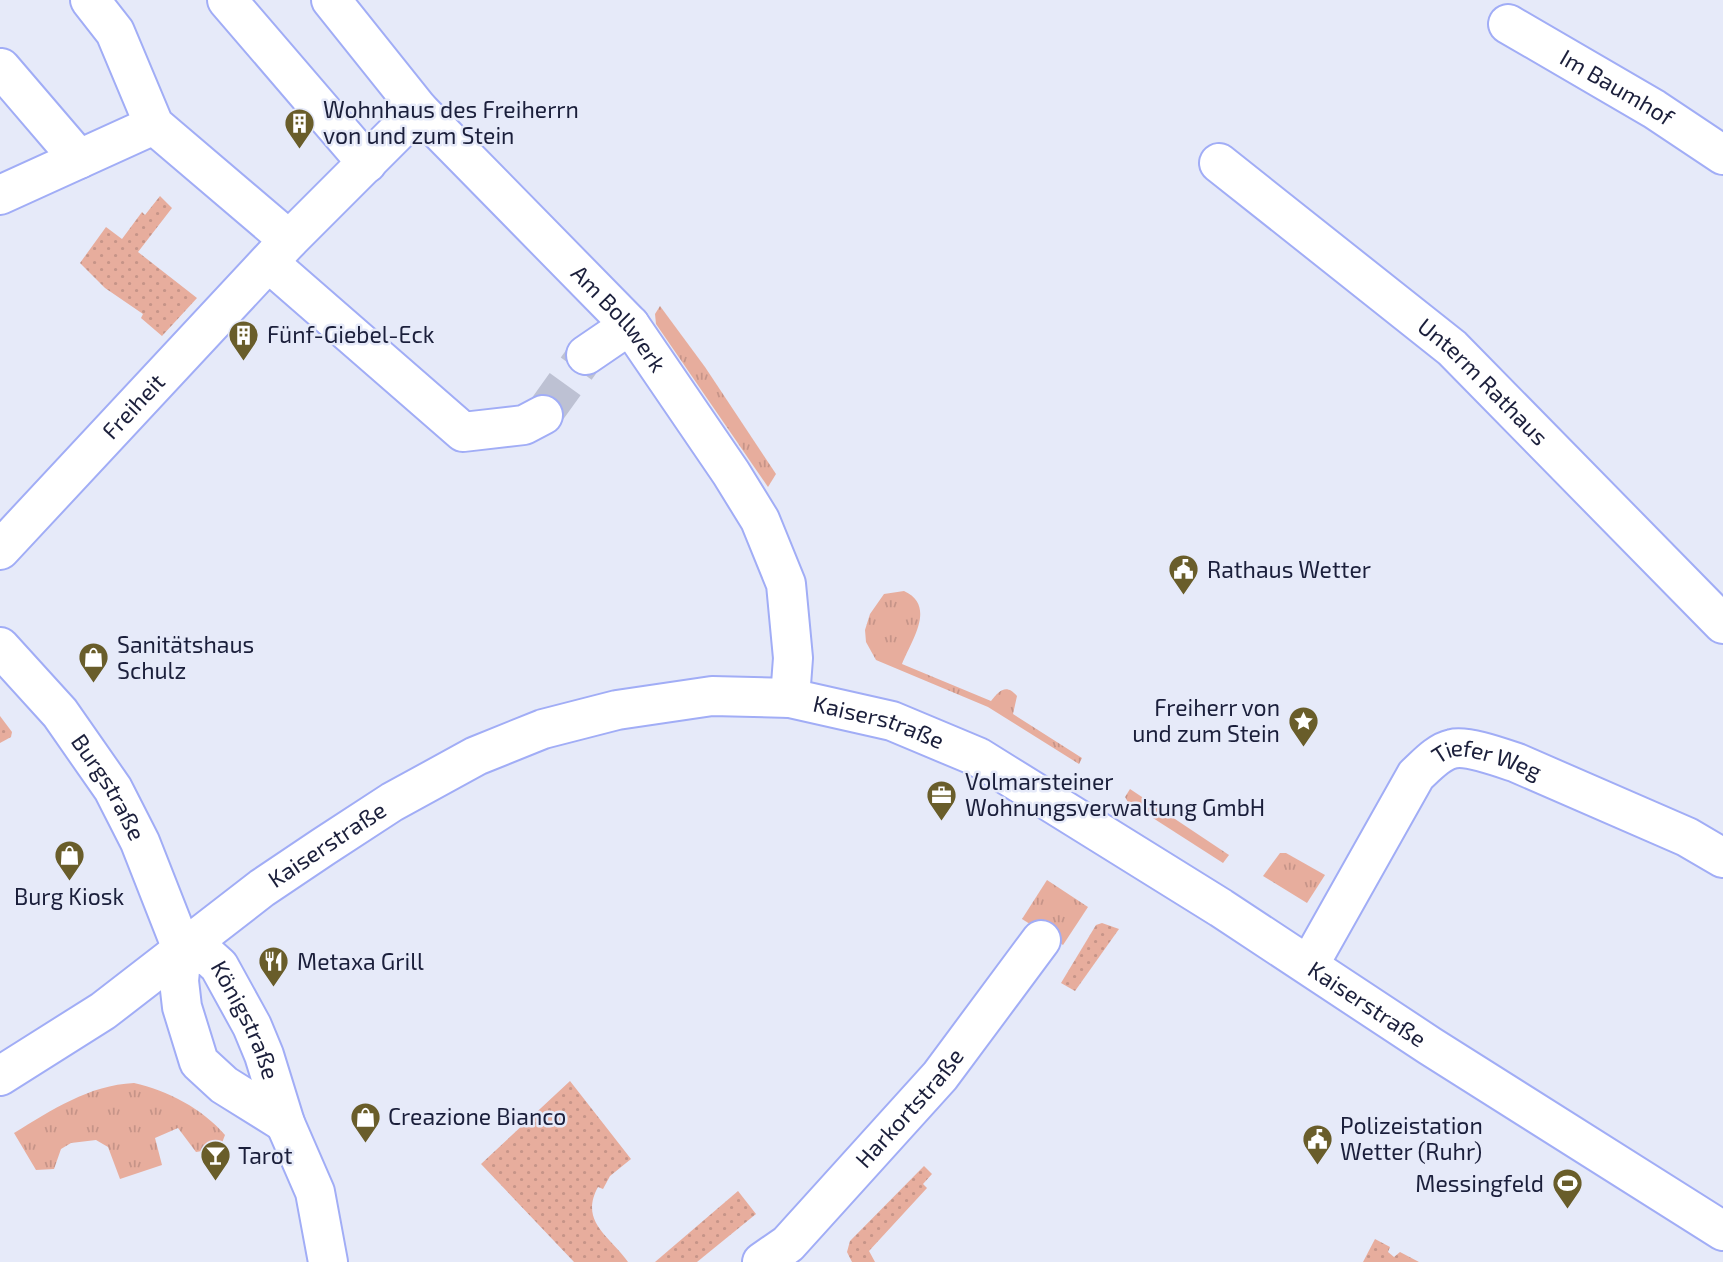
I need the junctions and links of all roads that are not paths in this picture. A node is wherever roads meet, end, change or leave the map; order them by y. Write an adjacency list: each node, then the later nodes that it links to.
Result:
1 (90, 0): 7 (street)
2 (227, 0): 10 (street)
3 (331, 0): 6 (street, Am Bollwerk)
4 (1508, 24): 8 (street, Im Baumhof)
5 (0, 65): 9 (street)
6 (419, 110): 10 (street, Freiheit); 14 (street, Am Bollwerk)
7 (153, 125): 9 (street); 13 (street)
8 (1723, 155)
9 (79, 159): 12 (street)
10 (367, 163): 13 (street, Freiheit)
11 (1219, 163): 18 (street, Unterm Rathaus)
12 (0, 195)
13 (279, 252): 16 (street); 17 (street, Freiheit)
14 (630, 325): 15 (street); 20 (street, Am Bollwerk)
15 (586, 355)
16 (543, 415)
17 (0, 550)
18 (1723, 624)
19 (0, 647): 23 (street, Burgstraße)
20 (790, 698): 23 (street, Kaiserstraße); 24 (street, Kaiserstraße)
21 (1723, 858): 24 (street, Tiefer Weg)
22 (1041, 940): 28 (street, Harkortstraße)
23 (182, 949): 25 (street, Kaiserstraße); 26 (street, Königstraße); 26 (street, Königstraße)
24 (1309, 965): 27 (street, Kaiserstraße)
25 (0, 1076)
26 (285, 1123): 29 (street, Königstraße)
27 (1723, 1231)
28 (783, 1256)
29 (328, 1262)

